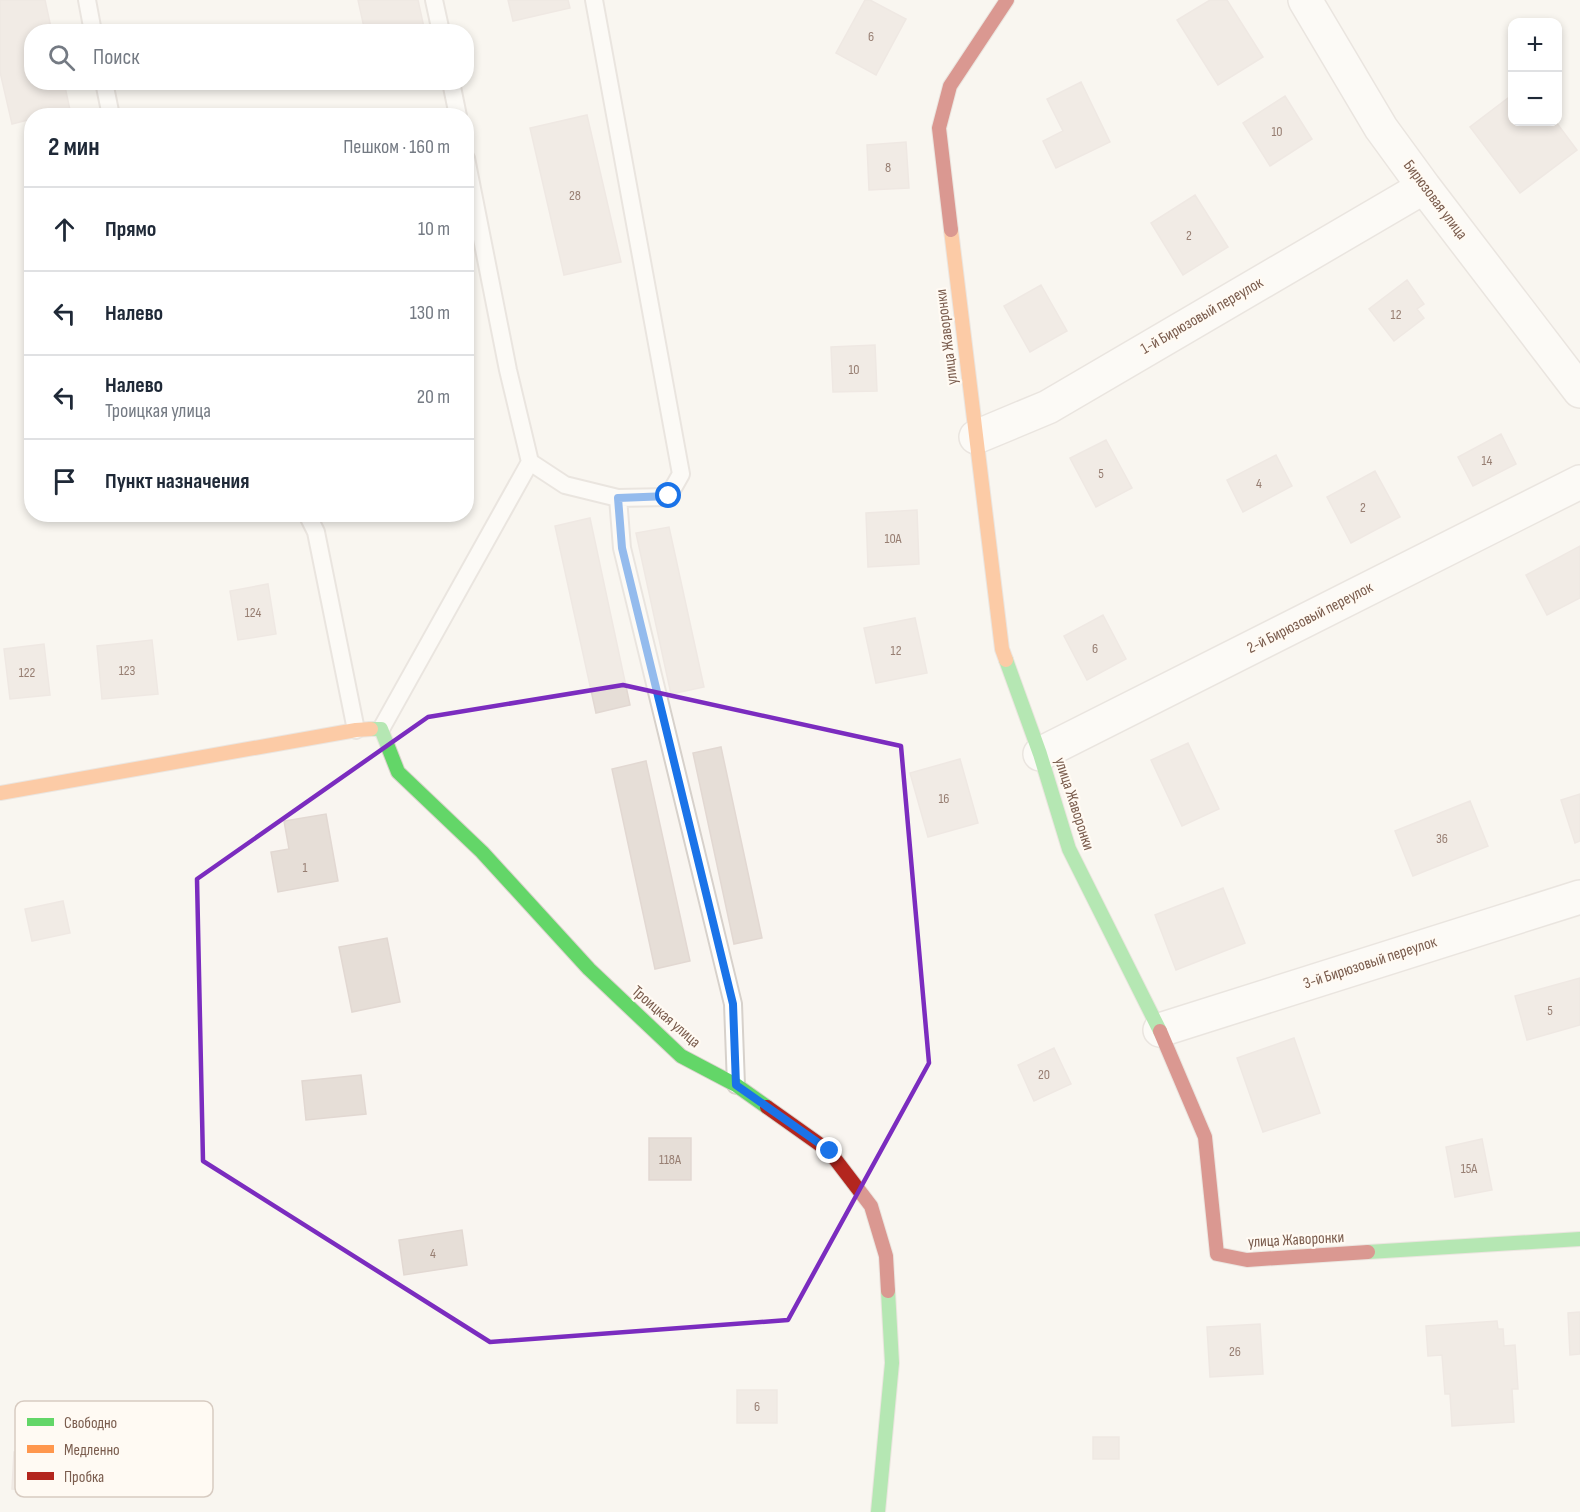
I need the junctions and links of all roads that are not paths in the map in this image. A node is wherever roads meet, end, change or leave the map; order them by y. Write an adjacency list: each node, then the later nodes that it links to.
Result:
1 (87, 0): 6 (lane)
2 (434, 0): 7 (lane)
3 (594, 0): 18 (lane)
4 (1007, 0): 15 (street, улица Жаворонки)
5 (1305, 0): 12 (street, Бирюзовая улица)
6 (92, 24)
7 (439, 24)
8 (106, 90): 10 (lane)
9 (453, 90): 11 (lane)
10 (109, 108)
11 (456, 108)
12 (1424, 187): 14 (street, Бирюзовая улица); 15 (street, 1-й Бирюзовый переулок)
13 (474, 198): 16 (lane)
14 (1580, 391)
15 (976, 436): 22 (street, улица Жаворонки)
16 (530, 462): 18 (lane); 20 (lane)
17 (1580, 482): 22 (street, 2-й Бирюзовый переулок)
18 (618, 498): 26 (lane)
19 (311, 522): 21 (lane)
20 (381, 729): 21 (street); 26 (street, Троицкая улица)
21 (356, 730): 23 (street)
22 (1040, 754): 25 (street, улица Жаворонки)
23 (0, 794)
24 (1580, 897): 25 (street, 3-й Бирюзовый переулок)
25 (1161, 1030): 27 (street, улица Жаворонки)
26 (736, 1085): 28 (street, Троицкая улица)
27 (1580, 1239)
28 (878, 1512)

